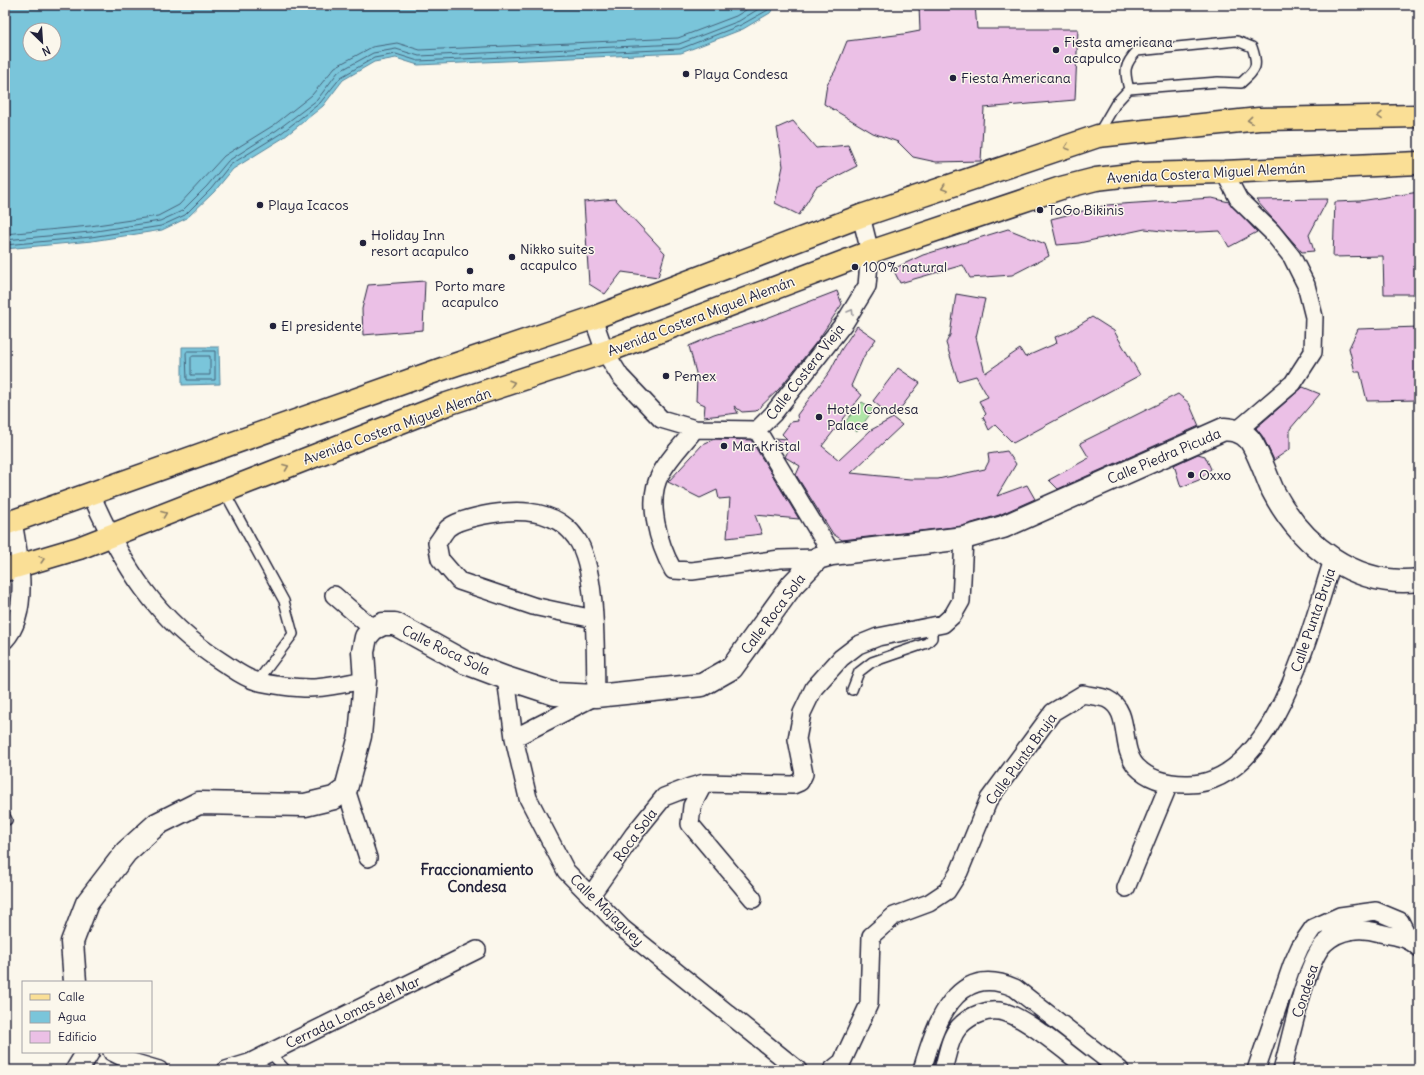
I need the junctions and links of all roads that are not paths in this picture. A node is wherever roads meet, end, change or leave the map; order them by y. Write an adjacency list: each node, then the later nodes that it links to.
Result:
1 (1129, 89): 1 (lane); 3 (lane)
2 (1419, 116): 3 (main road, one-way to 3)
3 (1098, 136): 6 (main road, one-way to 6)
4 (1419, 164): 5 (main road, Avenida Costera Miguel Alemán)
5 (1224, 172): 7 (main road, Avenida Costera Miguel Alemán); 12 (street, Calle Piedra Picuda)
6 (861, 216): 7 (street, Calle Costera Vieja); 8 (main road)
7 (870, 252): 9 (main road, Avenida Costera Miguel Alemán); 11 (street, Calle Costera Vieja, one-way to 7)
8 (593, 318): 9 (street, Calle Costera Vieja); 14 (main road)
9 (605, 352): 10 (street, Calle Costera Vieja); 13 (main road, Avenida Costera Miguel Alemán, one-way to 9)
10 (695, 429): 11 (street, Calle Costera Vieja); 18 (street, Calle Piedra Picuda)
11 (757, 430): 18 (street)
12 (1238, 430): 17 (main road, Calle Piedra Picuda); 19 (main road)
13 (224, 491): 16 (main road, Avenida Costera Miguel Alemán, one-way to 13); 29 (lane)
14 (92, 494): 15 (main road); 16 (street)
15 (9, 523): 20 (street)
16 (109, 535): 20 (main road, Avenida Costera Miguel Alemán, one-way to 16); 29 (street)
17 (964, 538): 18 (main road, Calle Piedra Picuda); 24 (street)
18 (825, 556): 31 (main road, Calle Roca Sola)
19 (1333, 560): 21 (main road); 33 (street, Calle Punta Bruja)
20 (13, 567): 26 (street)
21 (1419, 580)
22 (334, 595): 25 (street)
23 (594, 619): 23 (street); 31 (street)
24 (932, 627): 30 (lane); 34 (street)
25 (373, 629): 27 (main road, Calle Roca Sola); 28 (main road)
26 (5, 640)
27 (506, 678): 31 (main road, Calle Roca Sola); 32 (street, Calle Majaguey)
28 (365, 680): 29 (street); 35 (main road)
29 (257, 682)
30 (852, 690)
31 (596, 696): 32 (street)
32 (514, 738): 38 (street, Calle Majaguey)
33 (1169, 784): 37 (street); 51 (street, Calle Punta Bruja)
34 (697, 785): 38 (street, Roca Sola); 39 (street)
35 (346, 788): 36 (street); 42 (main road)
36 (368, 858)
37 (1126, 888)
38 (591, 895): 50 (street, Calle Majaguey)
39 (753, 899)
40 (1414, 944): 56 (street); 57 (street, Condesa)
41 (477, 950): 45 (street, Cerrada Lomas del Mar)
42 (75, 981)
43 (87, 1053): 46 (main road)
44 (114, 1053): 47 (street)
45 (270, 1053): 48 (street, Cerrada Lomas del Mar); 49 (lane)
46 (77, 1070)
47 (159, 1070)
48 (226, 1070)
49 (286, 1070)
50 (798, 1070)
51 (832, 1070)
52 (922, 1070): 55 (street)
53 (944, 1070): 54 (street)
54 (1090, 1070)
55 (1120, 1070)
56 (1256, 1070)
57 (1282, 1070)

